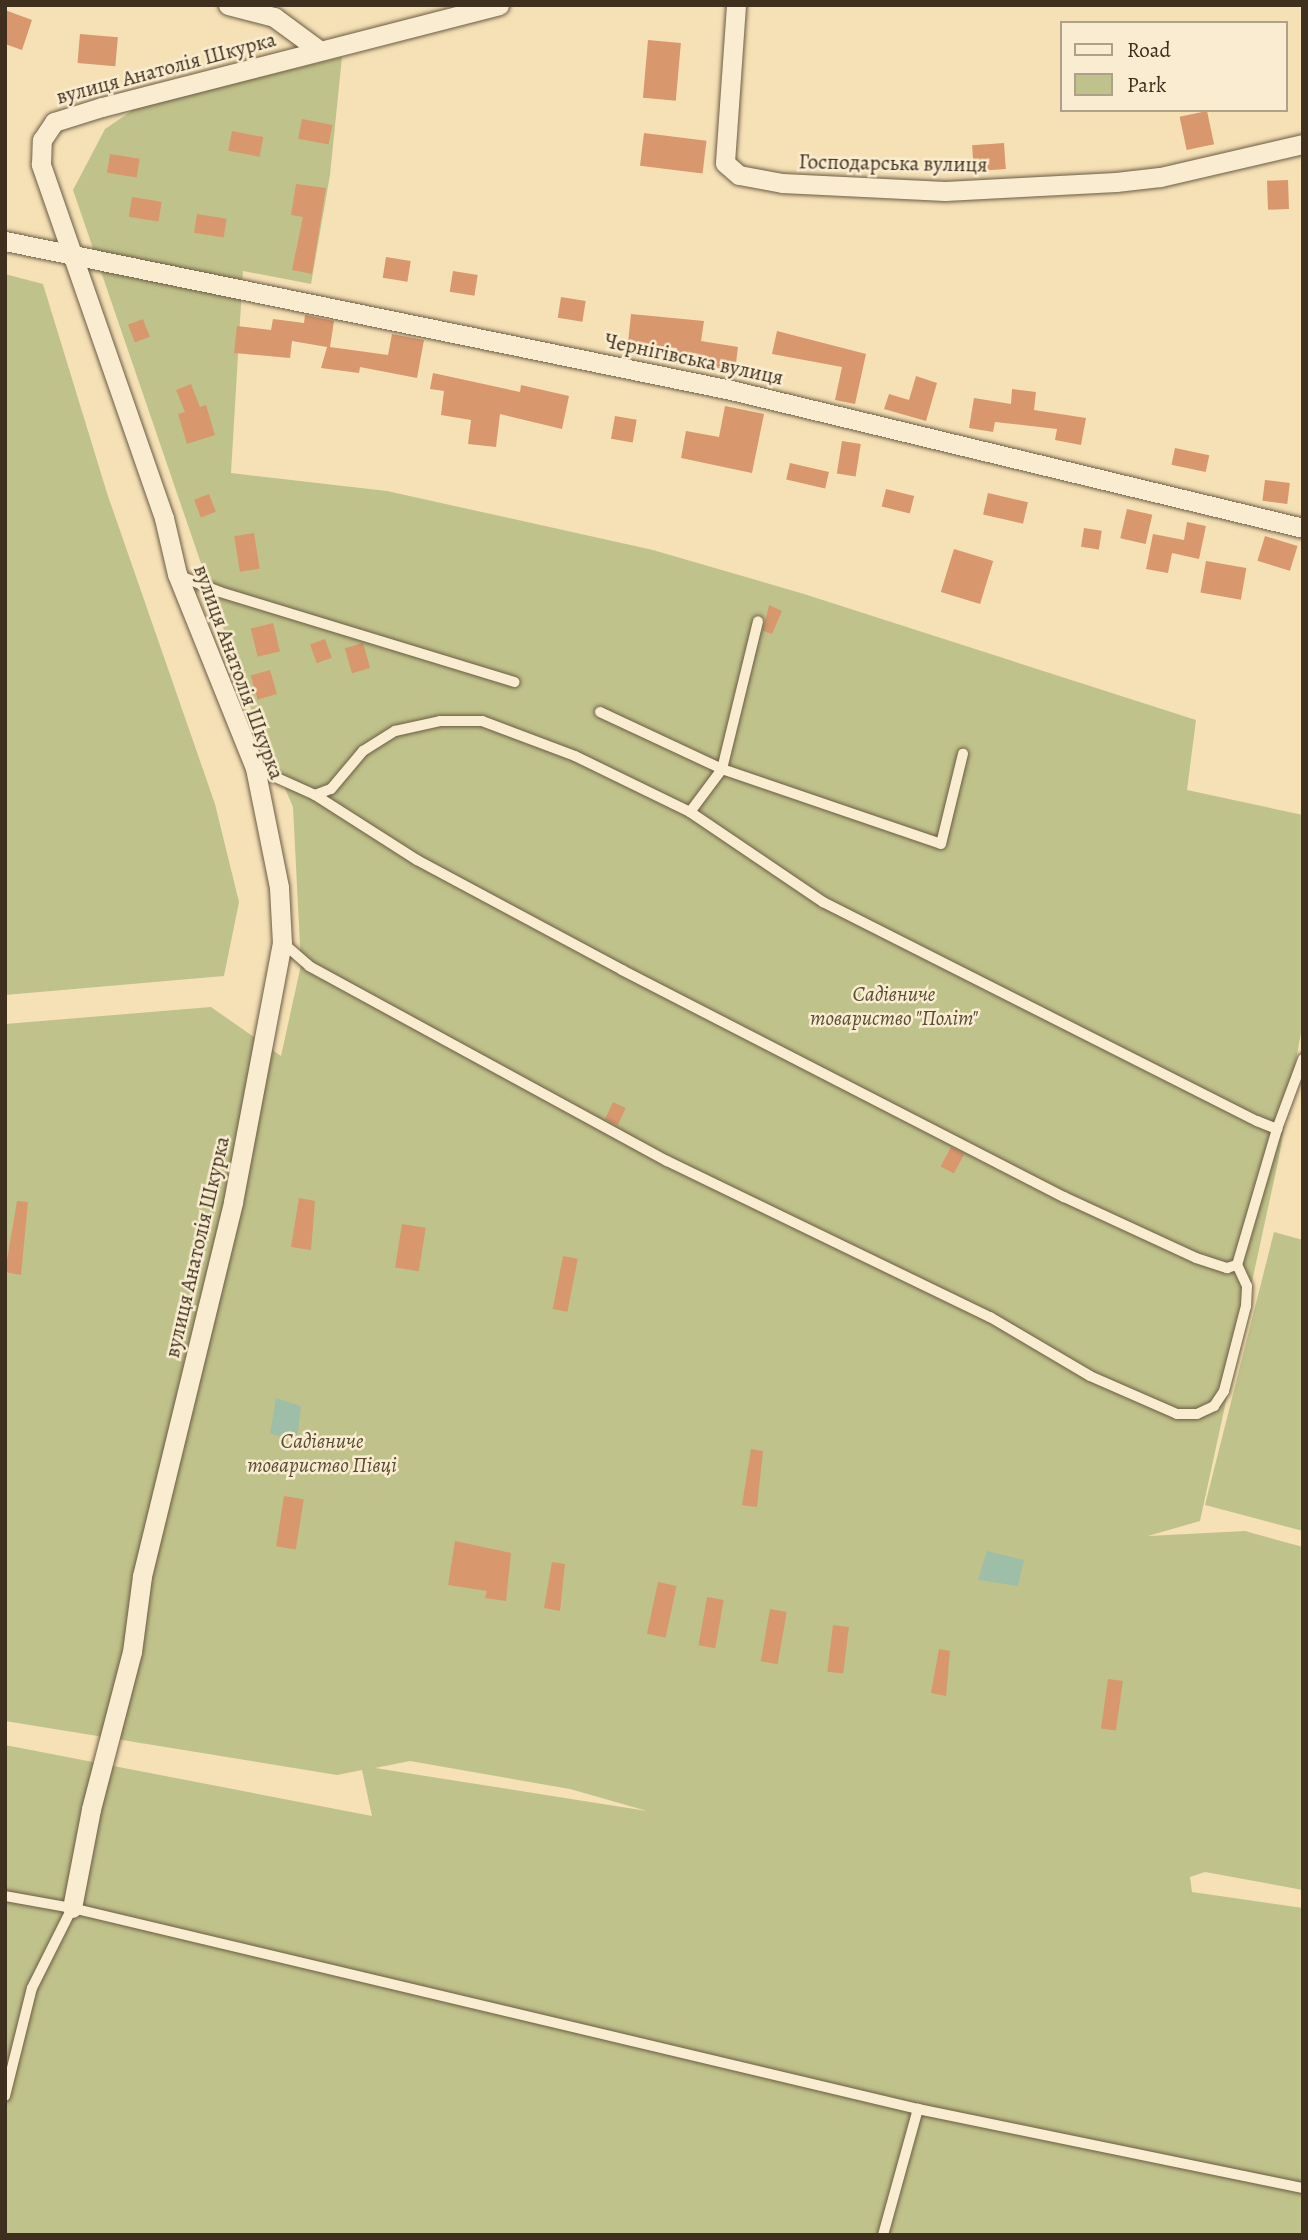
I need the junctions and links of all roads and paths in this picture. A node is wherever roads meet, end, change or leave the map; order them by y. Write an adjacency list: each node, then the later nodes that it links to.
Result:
1 (228, 5): 4 (street)
2 (499, 5): 4 (street, вулиця Анатолія Шкурка)
3 (736, 5): 5 (street, Господарська вулиця)
4 (319, 50): 7 (street, вулиця Анатолія Шкурка)
5 (1303, 144)
6 (5, 240): 7 (street, Чернігівська вулиця)
7 (71, 257): 8 (street, Чернігівська вулиця); 9 (street, вулиця Анатолія Шкурка)
8 (1303, 528)
9 (177, 574): 11 (lane); 14 (street, вулиця Анатолія Шкурка)
10 (758, 621): 15 (lane)
11 (515, 682)
12 (600, 712): 15 (lane)
13 (963, 754): 15 (lane)
14 (255, 768): 16 (lane); 18 (street, вулиця Анатолія Шкурка)
15 (722, 769): 17 (lane)
16 (315, 795): 17 (lane); 21 (lane)
17 (690, 812): 20 (lane)
18 (282, 943): 21 (lane); 23 (street, вулиця Анатолія Шкурка)
19 (1303, 1059): 20 (lane)
20 (1277, 1129): 21 (lane)
21 (1237, 1265)
22 (5, 1896): 23 (lane)
23 (72, 1908): 24 (lane); 25 (lane)
24 (5, 2096)
25 (918, 2109): 26 (lane); 27 (lane)
26 (1303, 2188)
27 (883, 2235)

